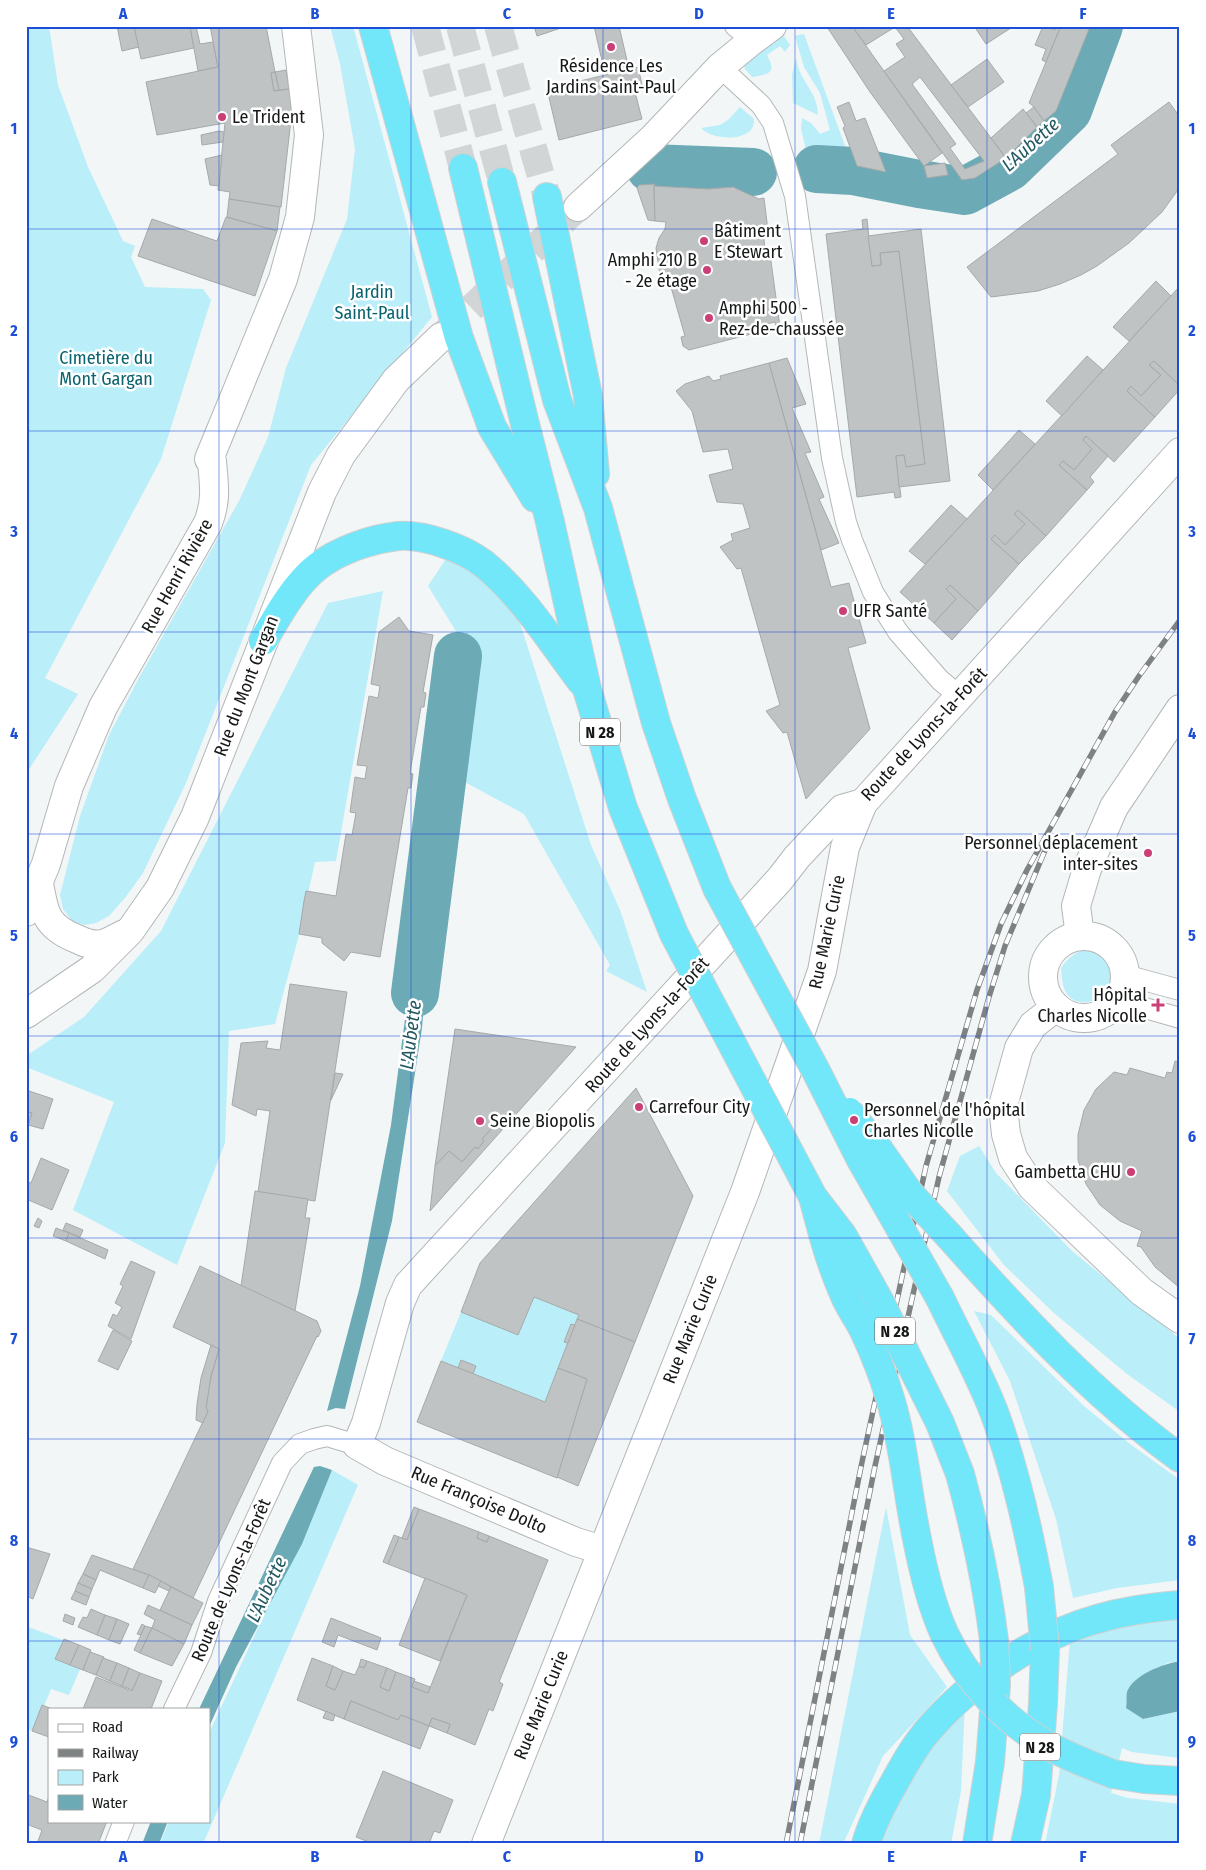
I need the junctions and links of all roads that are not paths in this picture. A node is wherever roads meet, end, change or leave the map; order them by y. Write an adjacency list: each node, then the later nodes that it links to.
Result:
1 (296, 26): 20 (street, Rue Henri Rivière)
2 (373, 26): 12 (highway)
3 (753, 31): 4 (street)
4 (720, 67): 8 (street); 15 (street)
5 (463, 168): 12 (highway, N 28)
6 (502, 182): 11 (highway, N 28)
7 (547, 197): 11 (highway)
8 (578, 207)
9 (441, 337): 13 (street, Rue du Mont Gargan)
10 (1180, 452): 15 (street, Route de Lyons-la-Forêt)
11 (598, 508): 29 (highway, N 28, bridge)
12 (550, 522): 14 (highway, N 28)
13 (264, 641): 14 (highway); 22 (street, Rue du Mont Gargan)
14 (587, 689): 30 (highway, N 28, bridge)
15 (959, 696): 17 (street, Route de Lyons-la-Forêt)
16 (1180, 709): 23 (street)
17 (863, 804): 18 (street, Route de Lyons-la-Forêt); 19 (street, Rue Marie Curie)
18 (797, 857): 19 (street); 32 (street, Route de Lyons-la-Forêt)
19 (841, 866): 34 (street, Rue Marie Curie)
20 (39, 883): 21 (street, Rue Henri Rivière); 22 (street)
21 (26, 912)
22 (130, 931): 27 (street, Rue du Mont Gargan)
23 (1080, 936): 24 (street); 26 (street)
24 (1121, 988): 25 (street); 26 (street); 28 (street)
25 (1180, 990)
26 (1056, 1007): 31 (street)
27 (26, 1014)
28 (1180, 1018)
29 (816, 1071): 33 (highway, bridge); 43 (highway, N 28, bridge)
30 (813, 1197): 37 (highway, bridge); 42 (highway, N 28, bridge)
31 (1180, 1320)
32 (357, 1445): 34 (street, Rue Françoise Dolto); 36 (street, Route de Lyons-la-Forêt)
33 (1180, 1458)
34 (602, 1550): 40 (street, Rue Marie Curie)
35 (1180, 1605): 41 (highway)
36 (174, 1708)
37 (1180, 1781)
38 (124, 1822): 39 (street)
39 (115, 1844)
40 (486, 1844)
41 (866, 1844)
42 (977, 1844)
43 (1025, 1844)

